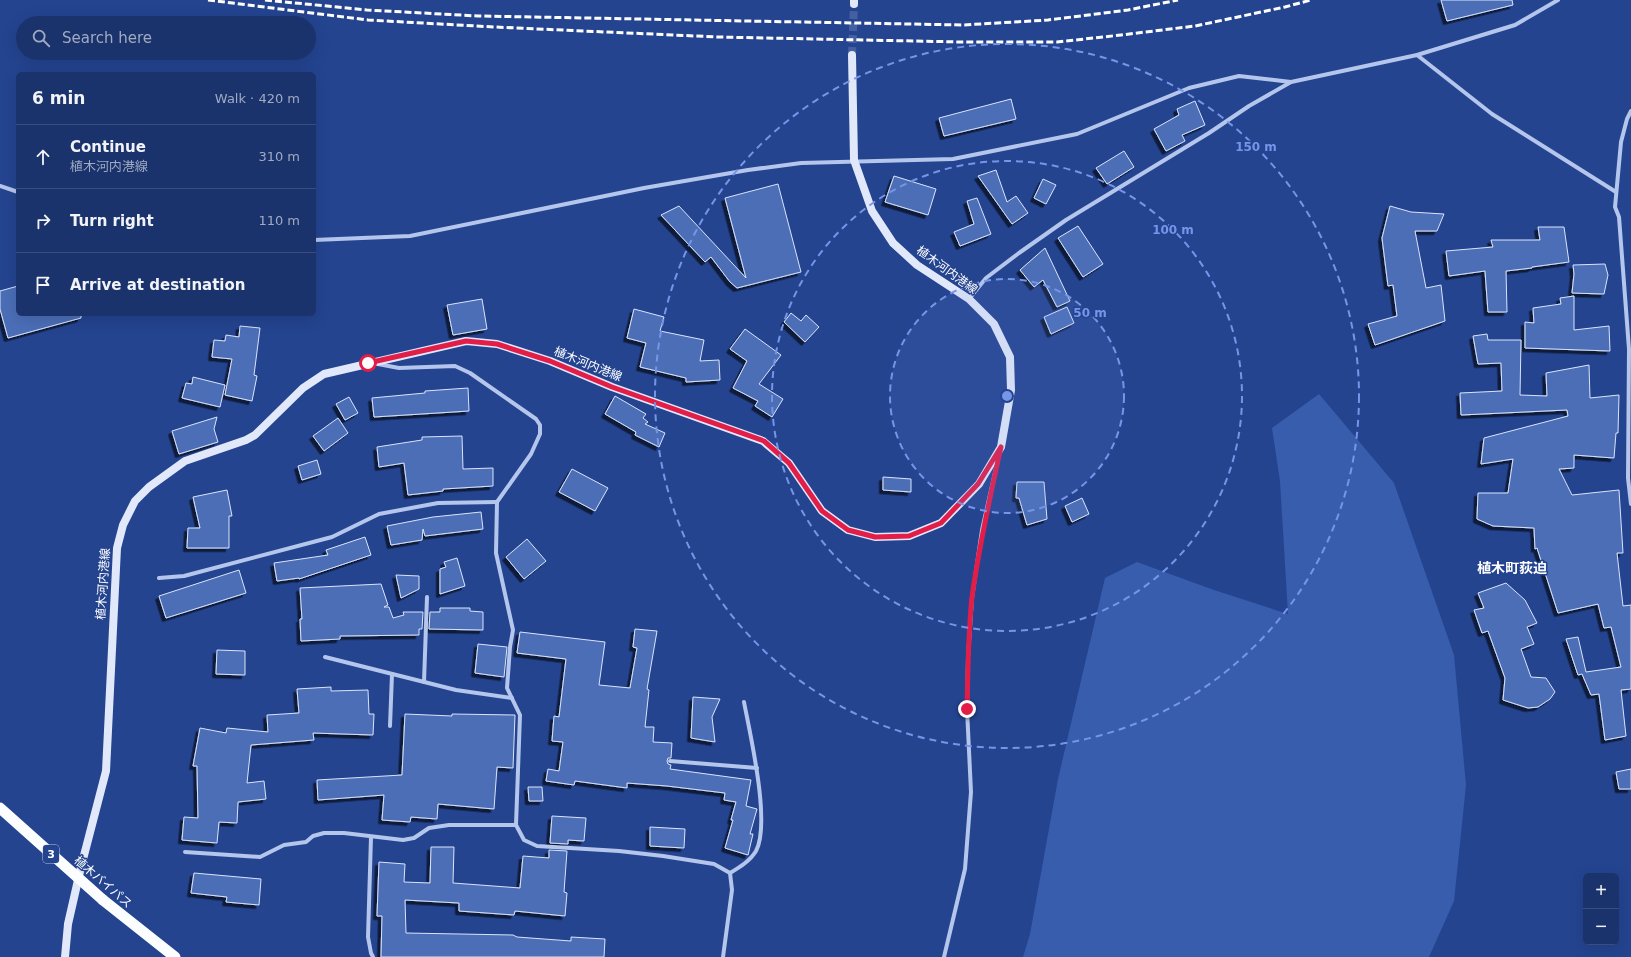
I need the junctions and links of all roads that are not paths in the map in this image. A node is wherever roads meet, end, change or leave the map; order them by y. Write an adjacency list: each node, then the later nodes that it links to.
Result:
1 (1558, 0): 3 (street)
2 (852, 55): 6 (main road, 植木河内港線)
3 (1417, 55): 4 (street); 9 (street)
4 (1291, 82): 6 (street); 11 (street)
5 (1631, 111): 9 (street)
6 (854, 160): 10 (street); 11 (main road, 植木河内港線)
7 (0, 186): 8 (street)
8 (16, 191)
9 (1616, 192): 12 (street)
10 (316, 240)
11 (969, 300): 14 (main road, 植木河内港線)
12 (1630, 349): 16 (street)
13 (368, 363): 14 (main road, 植木河内港線); 15 (street); 32 (main road, 植木河内港線)
14 (1001, 447): 36 (street)
15 (497, 502): 17 (street); 22 (street)
16 (1631, 504)
17 (159, 578)
18 (426, 597): 21 (street)
19 (325, 658): 20 (street)
20 (392, 674): 21 (street); 24 (street)
21 (424, 682): 22 (street)
22 (512, 698): 28 (street)
23 (744, 702): 26 (street)
24 (390, 726)
25 (670, 761): 26 (street)
26 (757, 768): 31 (street)
27 (0, 808): 33 (highway, 植木バイパス / 3, bridge)
28 (516, 825): 29 (street); 31 (street)
29 (371, 837): 30 (street); 34 (street)
30 (185, 852)
31 (730, 873): 35 (street)
32 (65, 957)
33 (175, 957)
34 (373, 957)
35 (722, 957)
36 (944, 957)

